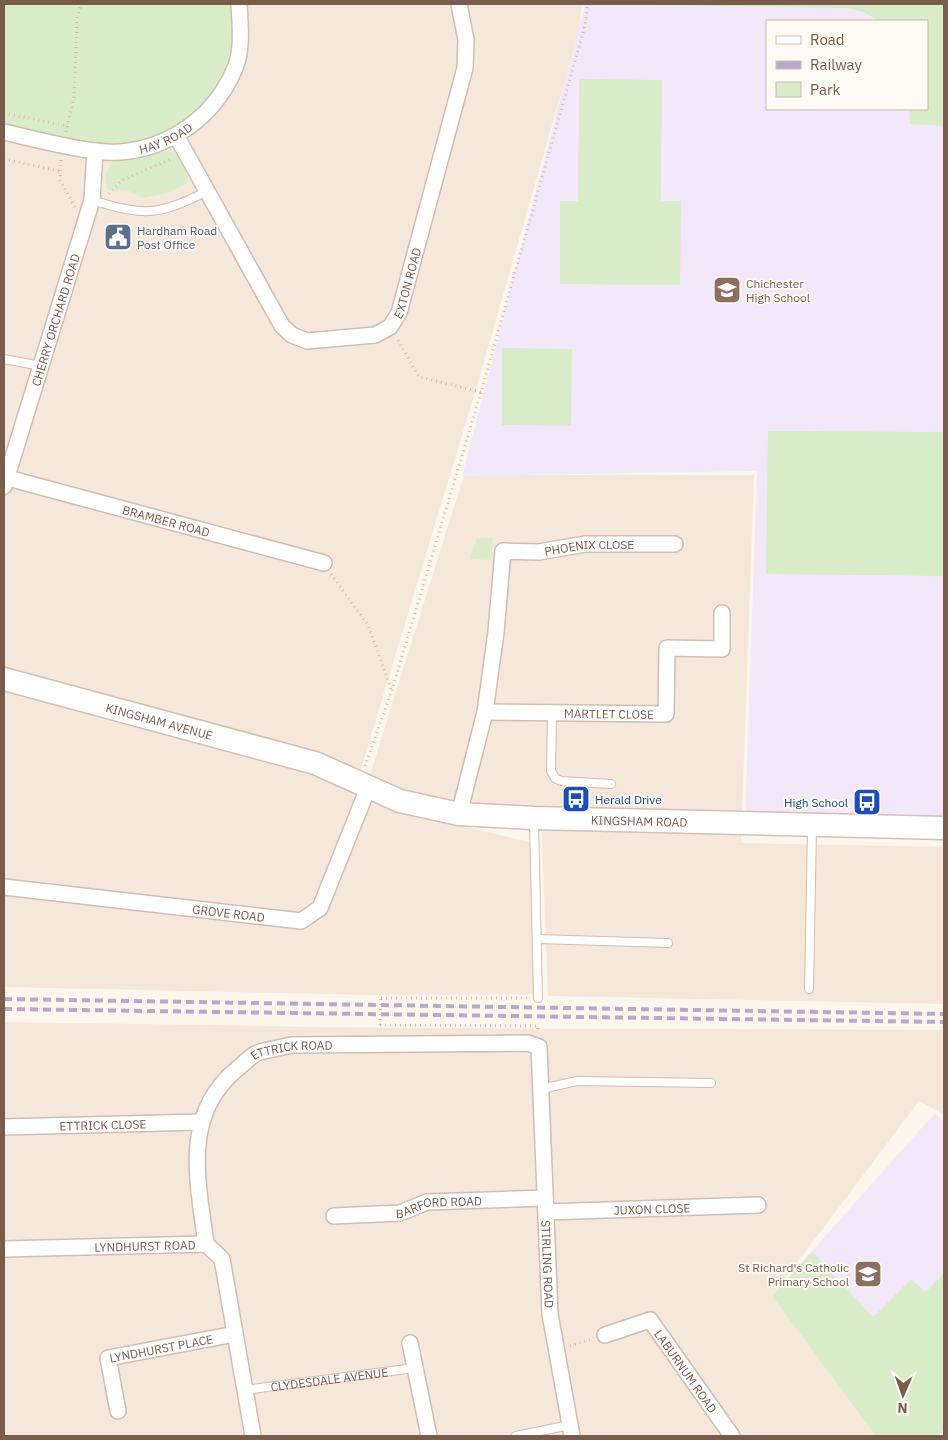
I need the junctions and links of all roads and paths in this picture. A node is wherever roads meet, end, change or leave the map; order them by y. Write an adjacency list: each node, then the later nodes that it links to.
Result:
1 (81, 4): 6 (path)
2 (239, 4): 8 (street, HAY ROAD)
3 (459, 4): 17 (street, EXTON ROAD)
4 (588, 4): 20 (path)
5 (4, 113): 6 (path)
6 (68, 126): 9 (path)
7 (4, 132): 9 (street, HAY ROAD)
8 (177, 137): 10 (street, HAY ROAD); 11 (street, EXTON ROAD)
9 (63, 145): 10 (street, HAY ROAD); 13 (path)
10 (95, 152): 15 (street, CHERRY ORCHARD ROAD)
11 (186, 152): 14 (street, EXTON ROAD); 15 (path)
12 (4, 159): 13 (path)
13 (58, 171): 16 (path)
14 (208, 191): 15 (lane); 17 (street, EXTON ROAD)
15 (98, 202): 16 (street, CHERRY ORCHARD ROAD)
16 (88, 215): 19 (street, CHERRY ORCHARD ROAD)
17 (390, 327): 20 (path)
18 (4, 359): 19 (lane)
19 (41, 366): 21 (street, CHERRY ORCHARD ROAD)
20 (481, 392): 26 (path)
21 (5, 480): 23 (street, BRAMBER ROAD)
22 (675, 544): 27 (street, PHOENIX CLOSE)
23 (324, 563): 26 (path)
24 (722, 613): 28 (street, MARTLET CLOSE)
25 (4, 679): 29 (street, KINGSHAM AVENUE)
26 (392, 690): 31 (path)
27 (485, 712): 28 (street, MARTLET CLOSE); 32 (street)
28 (552, 713): 30 (lane)
29 (315, 763): 31 (street, KINGSHAM ROAD)
30 (611, 784)
31 (363, 785): 32 (street, KINGSHAM ROAD); 36 (street, GROVE ROAD)
32 (459, 814): 33 (street, KINGSHAM ROAD)
33 (534, 818): 34 (street, KINGSHAM ROAD); 37 (lane)
34 (812, 826): 35 (street, KINGSHAM ROAD); 39 (lane)
35 (944, 828)
36 (4, 887)
37 (537, 939): 38 (lane); 41 (lane)
38 (668, 943)
39 (808, 989)
40 (518, 998): 42 (path, bridge)
41 (538, 998)
42 (517, 1026)
43 (539, 1047): 45 (street, STIRLING ROAD); 46 (street, ETTRICK ROAD)
44 (712, 1083): 45 (lane)
45 (541, 1089): 48 (street, STIRLING ROAD)
46 (201, 1122): 47 (street, ETTRICK CLOSE); 51 (street, ETTRICK ROAD)
47 (4, 1127)
48 (545, 1205): 49 (street, JUXON CLOSE); 50 (street, BARFORD ROAD); 56 (street, STIRLING ROAD)
49 (758, 1205)
50 (334, 1216)
51 (206, 1244): 52 (street, LYNDHURST ROAD); 53 (street, LYNDHURST ROAD)
52 (4, 1249)
53 (235, 1334): 58 (street, LYNDHURST ROAD); 59 (street, LYNDHURST PLACE)
54 (605, 1335): 56 (path); 64 (street, LABURNUM ROAD)
55 (410, 1343): 57 (street)
56 (555, 1351): 60 (street, STIRLING ROAD)
57 (415, 1368): 58 (lane, CLYDESDALE AVENUE); 62 (street)
58 (244, 1390): 61 (street, LYNDHURST ROAD)
59 (118, 1411)
60 (571, 1431): 63 (lane)
61 (253, 1436)
62 (429, 1436)
63 (516, 1436)
64 (732, 1436)

